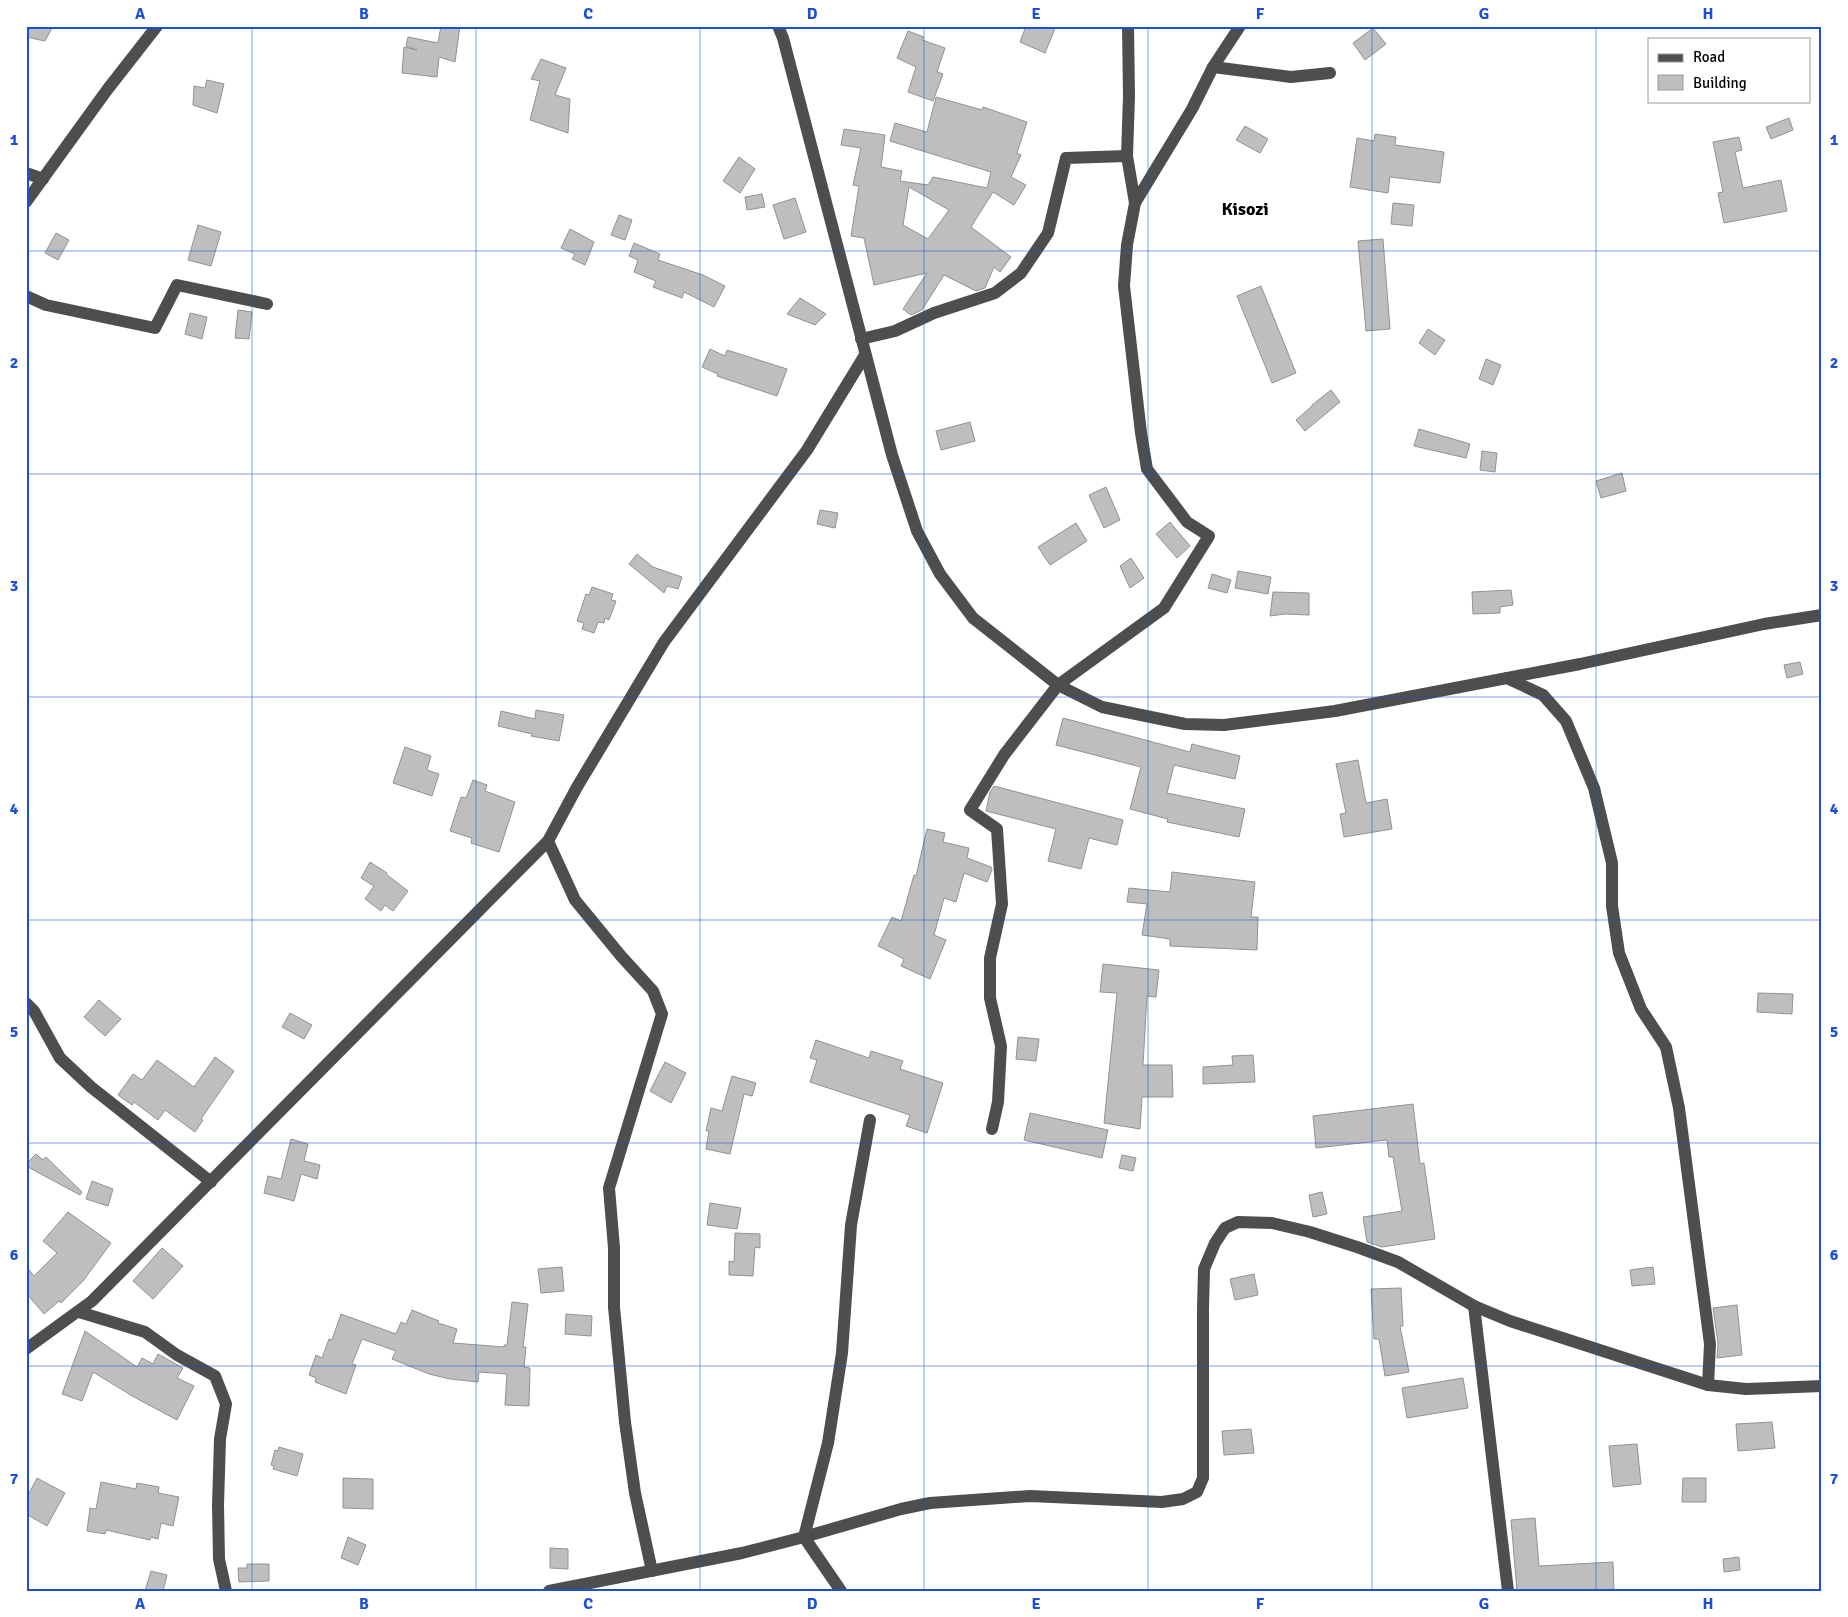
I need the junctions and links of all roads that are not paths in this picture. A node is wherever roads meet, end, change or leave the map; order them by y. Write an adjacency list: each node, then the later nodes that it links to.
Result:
1 (157, 26): 9 (street)
2 (778, 26): 14 (street)
3 (1128, 26): 7 (street)
4 (1240, 26): 5 (street)
5 (1213, 67): 6 (street); 11 (street)
6 (1330, 73)
7 (1127, 156): 11 (street); 14 (street)
8 (26, 173): 9 (street)
9 (43, 179): 10 (street)
10 (26, 202)
11 (1135, 203): 18 (street)
12 (26, 296): 13 (street)
13 (267, 304)
14 (861, 338): 15 (street)
15 (865, 355): 18 (street); 19 (street)
16 (1822, 615): 17 (street)
17 (1508, 678): 18 (street); 27 (street)
18 (1058, 684): 22 (street)
19 (548, 841): 23 (street); 30 (street)
20 (26, 1003): 23 (street)
21 (870, 1120): 29 (street)
22 (992, 1129)
23 (211, 1182): 25 (street)
24 (1474, 1306): 27 (street); 29 (street); 34 (street)
25 (78, 1312): 26 (street); 31 (street)
26 (26, 1349)
27 (1708, 1385): 28 (street)
28 (1822, 1386)
29 (804, 1537): 30 (street); 33 (street)
30 (652, 1571): 32 (street)
31 (226, 1591)
32 (549, 1591)
33 (841, 1591)
34 (1508, 1591)

